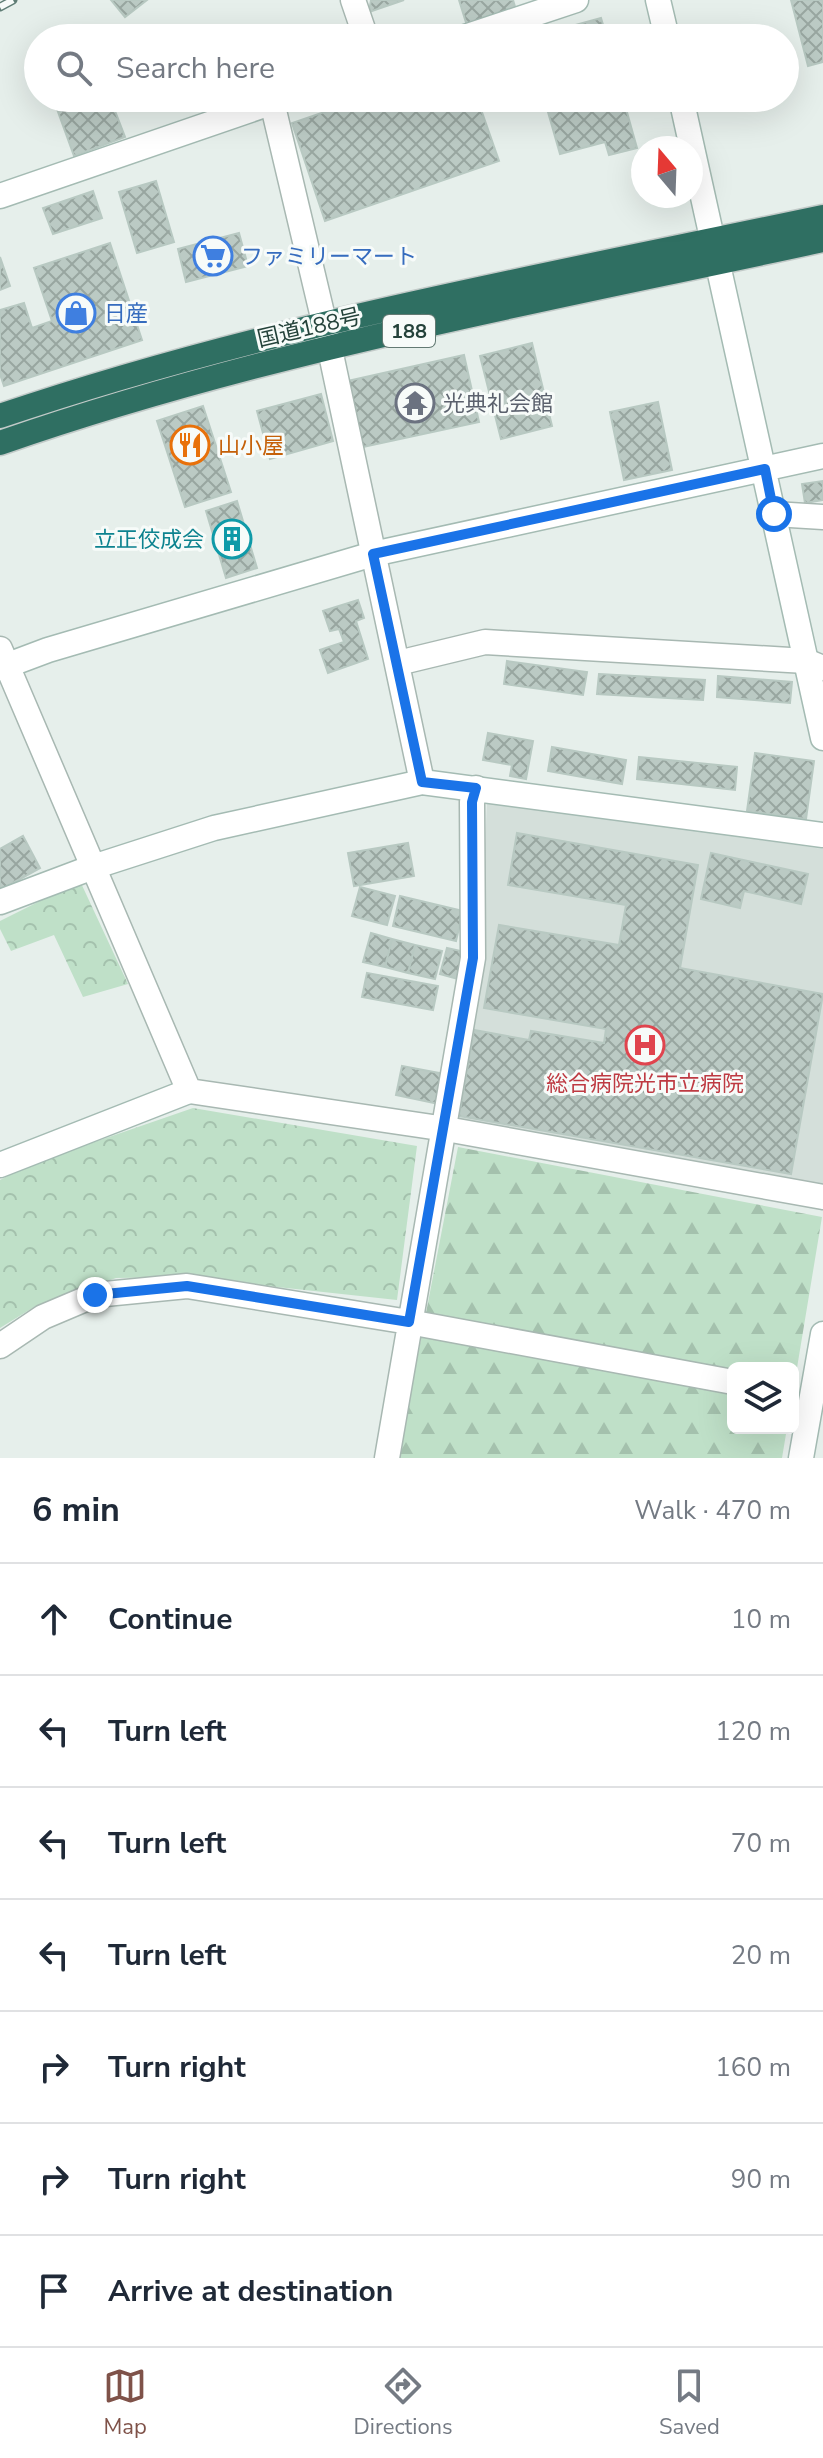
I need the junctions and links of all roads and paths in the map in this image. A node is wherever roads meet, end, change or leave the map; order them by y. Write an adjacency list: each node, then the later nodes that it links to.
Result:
1 (353, 0): 4 (street)
2 (576, 0): 5 (street)
3 (658, 0): 6 (street)
4 (361, 24)
5 (504, 24)
6 (664, 24)
7 (243, 112): 10 (street)
8 (280, 112): 14 (street)
9 (684, 112): 13 (street)
10 (0, 196)
11 (823, 217): 13 (highway, 国道188号 / 188)
12 (823, 240): 13 (highway, 国道188号 / 188)
13 (717, 251): 14 (highway, 国道188号 / 188); 18 (street)
14 (327, 337): 15 (highway, 国道188号 / 188); 16 (highway, 国道188号 / 188); 21 (street)
15 (0, 416)
16 (0, 443)
17 (823, 456): 18 (street)
18 (765, 469): 19 (street); 21 (street)
19 (774, 514): 20 (street); 24 (street)
20 (823, 517)
21 (373, 554): 22 (street); 23 (street)
22 (2, 661): 29 (street)
23 (398, 663): 24 (street); 26 (street)
24 (814, 664): 25 (street)
25 (823, 738)
26 (422, 782): 27 (street); 29 (street)
27 (476, 788): 28 (street); 32 (street)
28 (823, 835)
29 (93, 867): 30 (street); 31 (street)
30 (0, 902)
31 (189, 1091): 32 (street); 33 (street)
32 (446, 1129): 34 (street); 35 (street)
33 (0, 1165)
34 (823, 1197)
35 (409, 1322): 37 (street); 38 (street); 40 (street)
36 (823, 1334): 39 (street)
37 (0, 1346)
38 (727, 1381)
39 (809, 1397): 41 (street)
40 (387, 1458)
41 (801, 1458)

